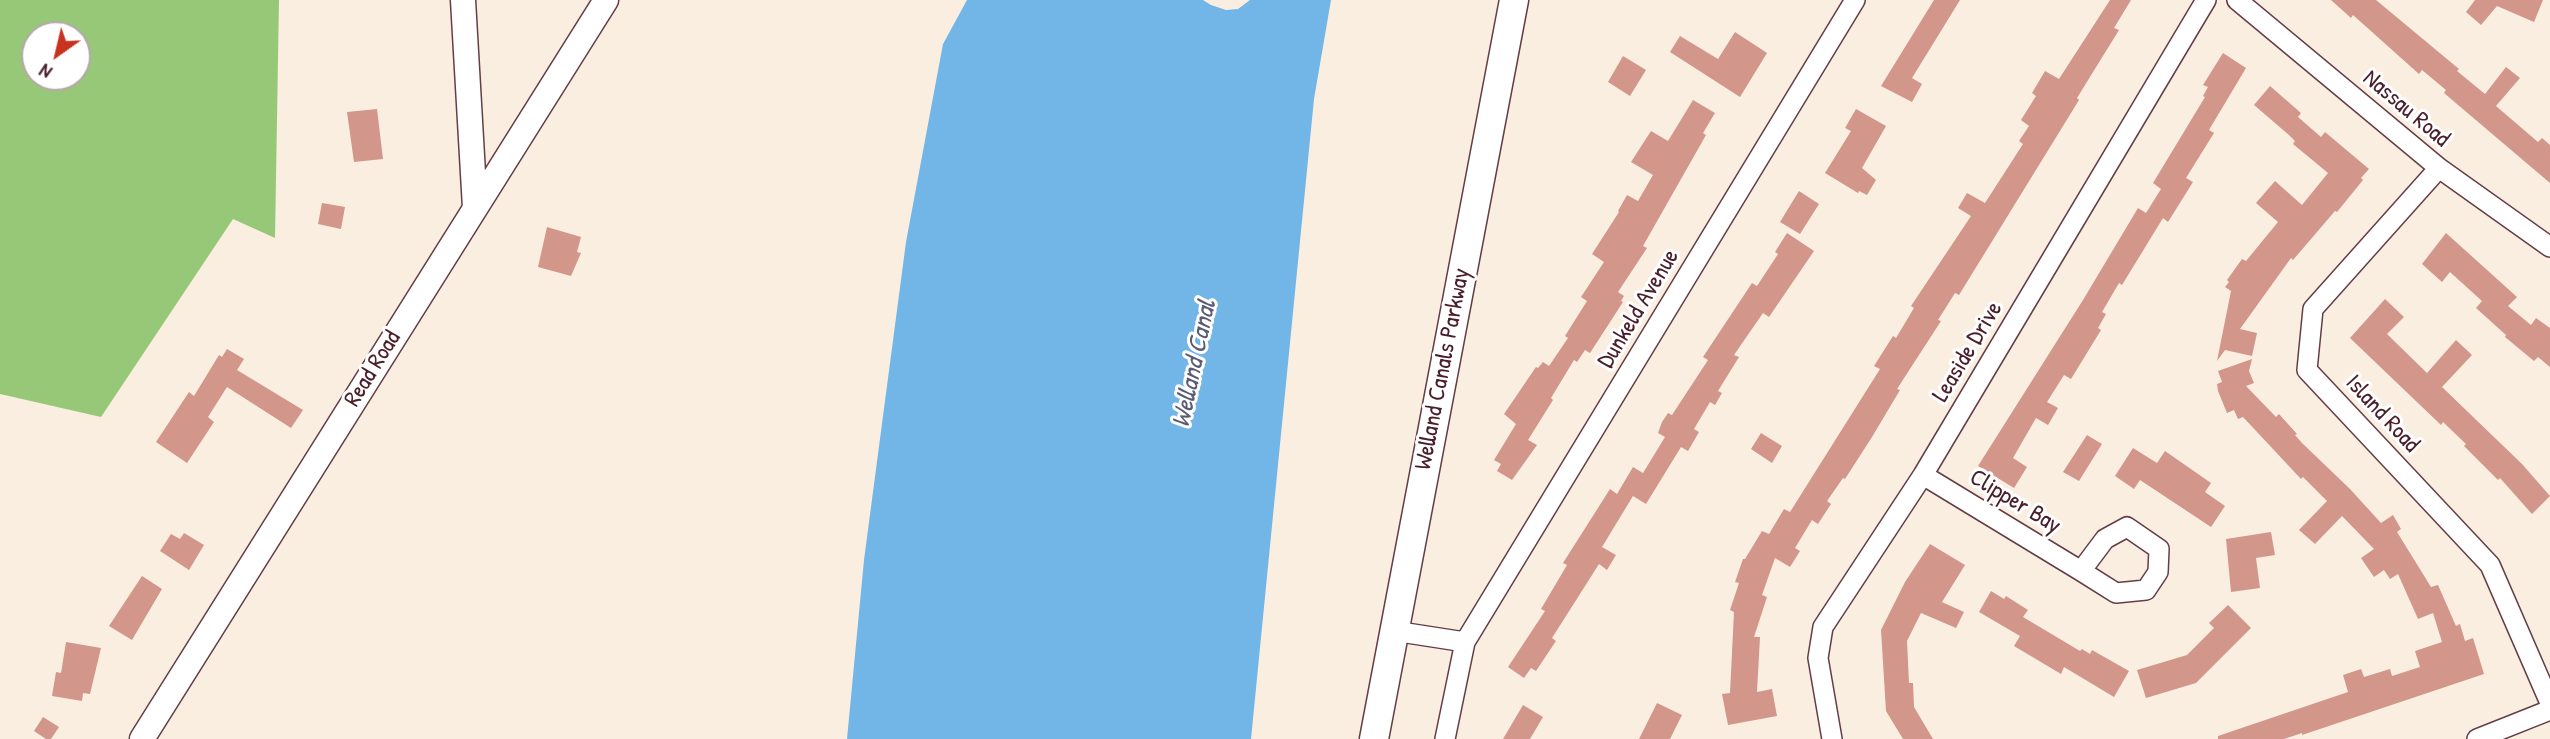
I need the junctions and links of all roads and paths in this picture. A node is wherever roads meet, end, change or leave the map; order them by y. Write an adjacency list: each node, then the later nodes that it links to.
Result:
1 (463, 0): 8 (street)
2 (606, 0): 8 (street, Read Road)
3 (1514, 0): 12 (main road, Welland Canals Parkway)
4 (1854, 0): 13 (street, Dunkeld Avenue)
5 (2206, 0): 10 (street, Leaside Drive)
6 (2237, 0): 7 (street, Nassau Road)
7 (2440, 168): 9 (street, Nassau Road); 14 (street, Island Road)
8 (475, 208): 16 (street, Read Road)
9 (2550, 247)
10 (1923, 475): 11 (street, Clipper Bay); 19 (street, Leaside Drive)
11 (2081, 572)
12 (1394, 631): 13 (street); 17 (main road, Welland Canals Parkway)
13 (1465, 642): 18 (street, Dunkeld Avenue)
14 (2550, 703)
15 (2550, 710): 20 (street)
16 (142, 739)
17 (1374, 739)
18 (1445, 739)
19 (1832, 739)
20 (2477, 739)

